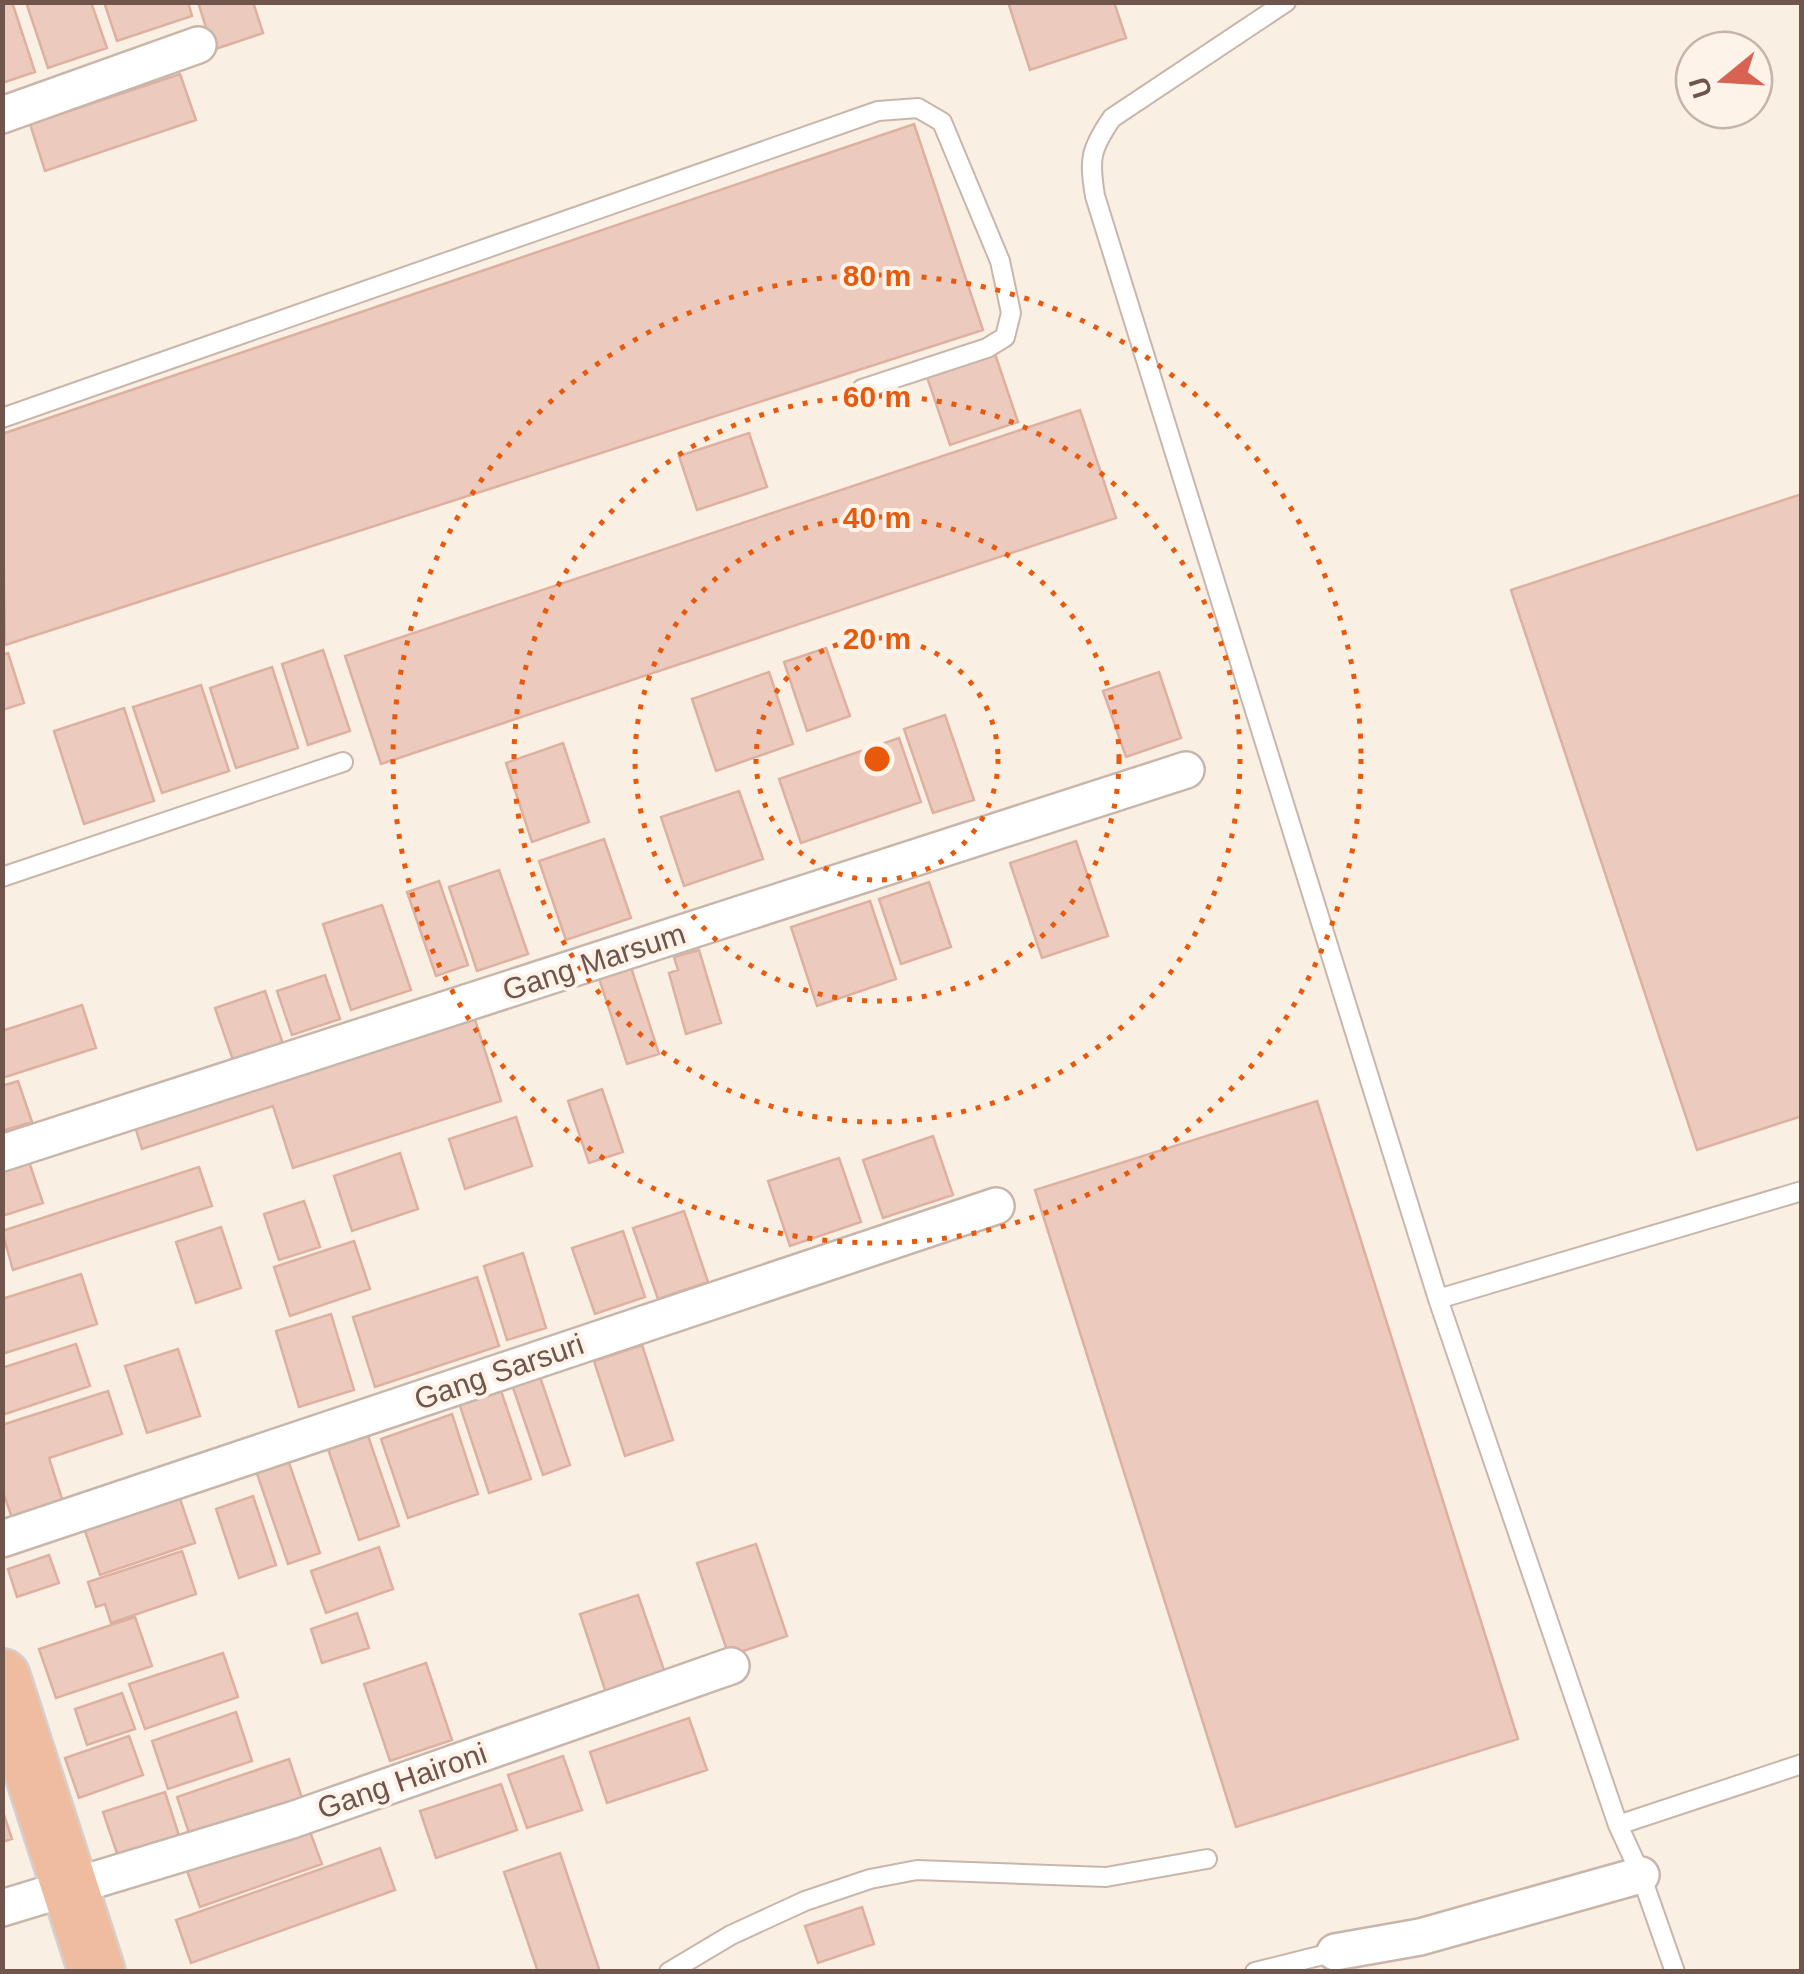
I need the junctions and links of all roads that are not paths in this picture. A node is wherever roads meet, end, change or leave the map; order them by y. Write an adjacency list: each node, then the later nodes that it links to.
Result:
1 (1286, 2): 12 (lane)
2 (198, 45): 3 (street)
3 (2, 115)
4 (862, 389): 5 (lane)
5 (2, 418)
6 (343, 762): 8 (lane)
7 (1186, 770): 9 (street, Gang Marsum)
8 (2, 877)
9 (2, 1153)
10 (1802, 1191): 12 (lane)
11 (996, 1206): 13 (street, Gang Sarsuri)
12 (1438, 1300): 17 (lane)
13 (2, 1539)
14 (732, 1666): 20 (street, Gang Haironi)
15 (2, 1677): 20 (highway)
16 (1802, 1764): 17 (lane)
17 (1618, 1825): 19 (lane)
18 (1207, 1860): 24 (lane)
19 (1641, 1875): 22 (street); 26 (lane)
20 (70, 1888): 21 (street, Gang Haironi); 23 (highway)
21 (2, 1908)
22 (1335, 1952): 25 (lane)
23 (96, 1972)
24 (670, 1972)
25 (1255, 1972)
26 (1675, 1972)

